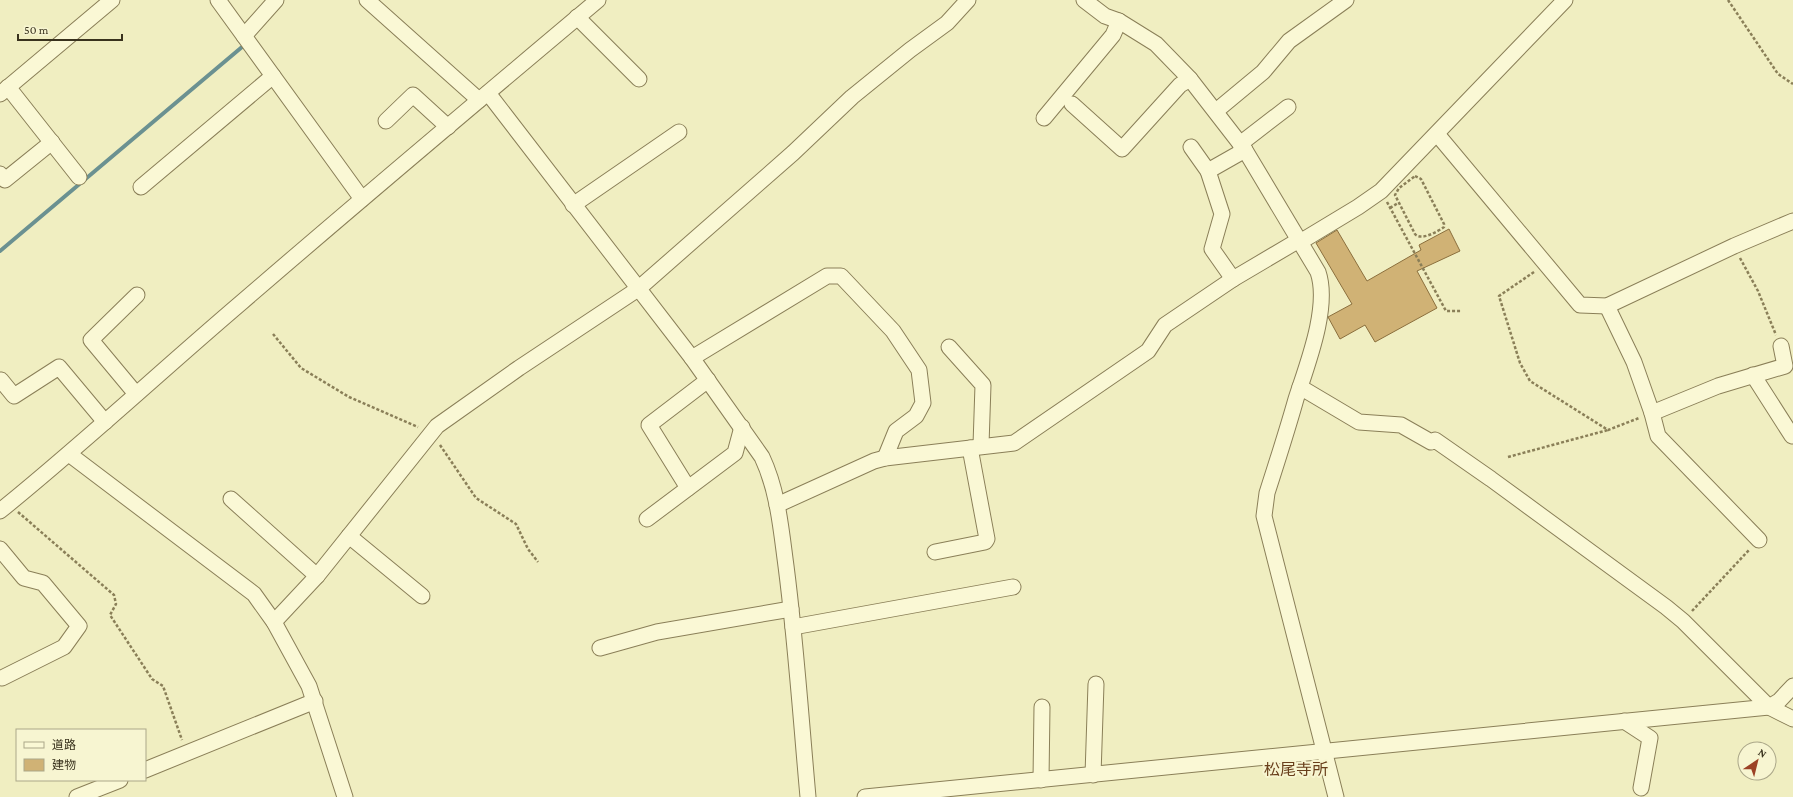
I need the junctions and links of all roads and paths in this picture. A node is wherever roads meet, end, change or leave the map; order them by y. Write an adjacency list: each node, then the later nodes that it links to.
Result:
1 (112, 0): 18 (street)
2 (218, 0): 13 (street)
3 (276, 0): 13 (street)
4 (367, 0): 19 (street)
5 (598, 0): 11 (street)
6 (968, 0): 45 (street)
7 (1084, 0): 12 (street)
8 (1346, 0): 22 (street)
9 (1565, 0): 27 (street)
10 (1728, 0): 17 (path)
11 (577, 17): 15 (street); 19 (street)
12 (1119, 22): 16 (street); 23 (street)
13 (244, 36): 14 (street)
14 (273, 76): 34 (street); 36 (street)
15 (639, 79)
16 (1190, 80): 20 (street); 22 (street)
17 (1793, 84)
18 (2, 91): 28 (street)
19 (483, 97): 25 (street); 38 (street)
20 (1072, 104)
21 (1288, 107): 30 (street)
22 (1216, 111): 30 (street)
23 (1044, 118)
24 (386, 121): 25 (street)
25 (448, 127): 36 (street)
26 (679, 132): 38 (street)
27 (1437, 134): 35 (street); 43 (street)
28 (52, 142): 32 (street); 33 (street)
29 (1191, 147): 31 (street)
30 (1243, 147): 31 (street); 41 (street)
31 (1208, 171): 44 (street)
32 (0, 174)
33 (80, 177)
34 (141, 187)
35 (1382, 191): 39 (path); 41 (street)
36 (362, 199): 57 (street)
37 (1398, 203): 37 (path); 39 (path)
38 (573, 205): 45 (street)
39 (1390, 208): 48 (path)
40 (1793, 221): 42 (street)
41 (1299, 241): 44 (street); 56 (street)
42 (1734, 246): 47 (street); 50 (path)
43 (1546, 264): 47 (street); 61 (path)
44 (1233, 279): 64 (street)
45 (638, 289): 52 (street); 62 (street)
46 (137, 295): 57 (street)
47 (1607, 306): 58 (street)
48 (1461, 311)
49 (273, 334): 62 (path)
50 (1781, 346): 53 (street)
51 (948, 347): 64 (street)
52 (692, 358): 55 (street); 67 (street)
53 (1753, 375): 58 (street); 63 (street)
54 (1, 380): 59 (street)
55 (708, 380): 60 (street); 68 (street)
56 (1300, 387): 82 (street); 94 (street)
57 (136, 394): 59 (street)
58 (1652, 413): 61 (path); 74 (street)
59 (105, 422): 65 (street)
60 (742, 428): 68 (street); 70 (street)
61 (1608, 430): 66 (path)
62 (432, 433): 73 (street); 77 (path)
63 (1792, 436)
64 (975, 447): 67 (street); 76 (street)
65 (70, 454): 71 (street); 83 (street)
66 (1508, 457)
67 (885, 458): 70 (street)
68 (688, 488): 72 (street)
69 (231, 499): 78 (street)
70 (777, 505): 81 (street)
71 (4, 507): 95 (path)
72 (647, 519)
73 (349, 536): 78 (street); 80 (street)
74 (1759, 540): 82 (path)
75 (0, 549): 86 (street)
76 (935, 552)
77 (538, 562)
78 (317, 576): 83 (street)
79 (1013, 587): 84 (street)
80 (422, 596)
81 (791, 609): 84 (street); 85 (street)
82 (1683, 621): 91 (street)
83 (274, 622): 89 (street)
84 (793, 627): 103 (street)
85 (600, 648)
86 (2, 678)
87 (1096, 684): 97 (street)
88 (1793, 686): 91 (street)
89 (315, 701): 95 (street); 102 (street)
90 (1042, 707): 98 (street)
91 (1769, 707): 92 (street); 93 (street)
92 (1793, 719)
93 (1624, 721): 94 (street); 100 (street)
94 (1325, 752): 97 (street); 105 (street)
95 (187, 753): 96 (street)
96 (146, 770)
97 (1094, 774): 98 (street)
98 (1041, 780): 104 (street)
99 (117, 781): 101 (street)
100 (1641, 788)
101 (77, 797)
102 (345, 797)
103 (808, 797)
104 (865, 797)
105 (1336, 797)

